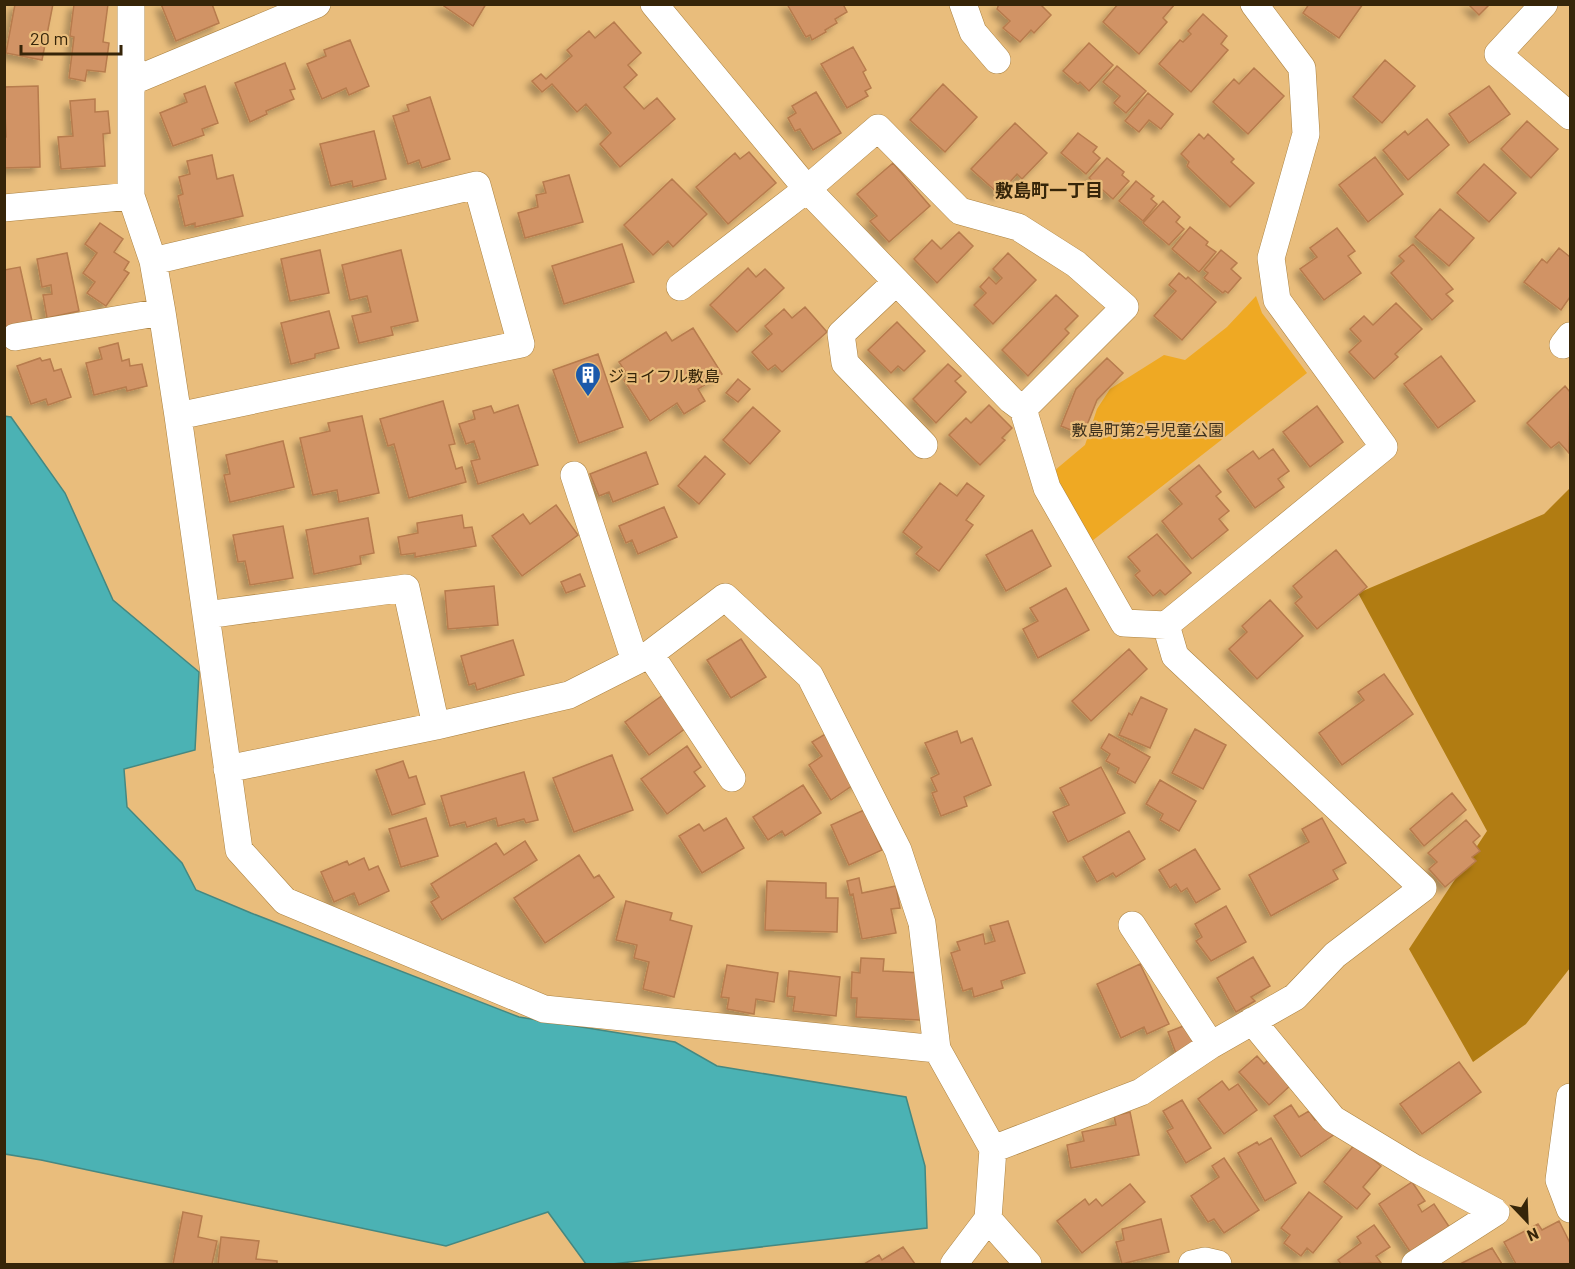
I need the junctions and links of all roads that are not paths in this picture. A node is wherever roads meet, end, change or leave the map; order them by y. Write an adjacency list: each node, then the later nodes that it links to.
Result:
1 (131, 4): 8 (street)
2 (316, 4): 8 (street)
3 (654, 4): 10 (street)
4 (963, 4): 7 (street)
5 (1254, 4): 23 (street)
6 (1545, 4): 9 (street)
7 (997, 60)
8 (133, 81): 11 (street)
9 (1570, 116)
10 (807, 189): 14 (street); 15 (street); 18 (street)
11 (131, 196): 12 (street); 13 (street)
12 (4, 208)
13 (153, 261): 16 (street); 19 (street)
14 (896, 282): 18 (street); 20 (street)
15 (680, 287)
16 (162, 312): 17 (street); 19 (street)
17 (15, 338)
18 (1023, 409): 23 (street)
19 (178, 416): 22 (street)
20 (924, 445)
21 (574, 476): 24 (street)
22 (206, 615): 25 (street); 26 (street)
23 (1166, 625): 29 (street)
24 (643, 657): 25 (street); 27 (street); 31 (street)
25 (436, 726): 26 (street)
26 (227, 769): 31 (street)
27 (732, 778)
28 (1132, 925): 30 (street)
29 (1252, 1021): 30 (street); 40 (street)
30 (1211, 1045): 33 (street)
31 (937, 1049): 33 (street)
32 (1570, 1097): 34 (street)
33 (993, 1149): 35 (street)
34 (1570, 1209)
35 (988, 1219): 36 (street); 37 (street)
36 (954, 1264)
37 (1028, 1264)
38 (1192, 1264): 39 (street)
39 (1218, 1264)
40 (1415, 1264)

